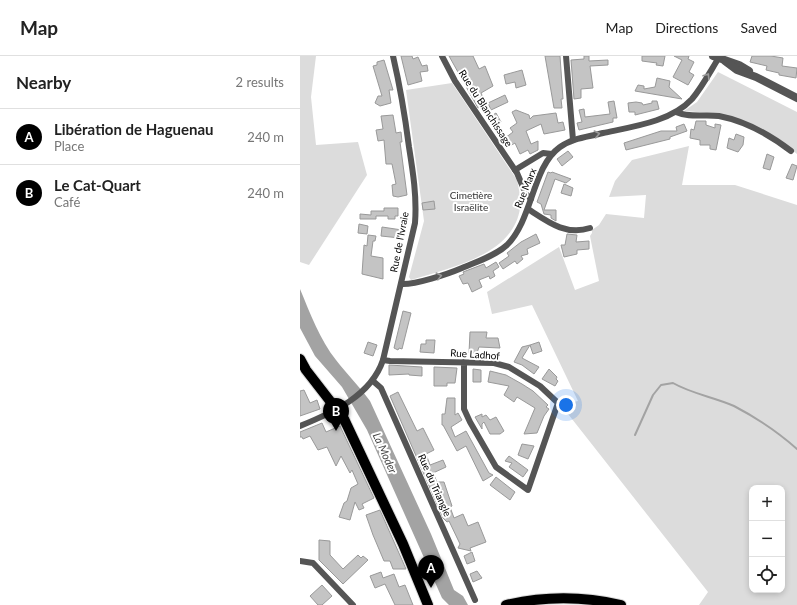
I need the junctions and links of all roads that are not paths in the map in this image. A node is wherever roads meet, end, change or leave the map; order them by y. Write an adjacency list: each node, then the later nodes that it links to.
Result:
1 (393, 56): 14 (street, Rue de l'Ivraie)
2 (442, 56): 10 (street, Rue du Blanchissage)
3 (566, 56): 7 (street)
4 (718, 60): 5 (street); 6 (street, Rue Marx, one-way to 4)
5 (797, 98)
6 (676, 112): 7 (street, Rue Marx, one-way to 6); 8 (street)
7 (573, 140): 9 (street, Rue Marx)
8 (791, 151)
9 (552, 154): 10 (street); 11 (street, Rue Marx)
10 (515, 170): 11 (street, Rue du Blanchissage)
11 (532, 199): 12 (street, Rue Marx)
12 (528, 209): 13 (street); 14 (street, Rue Marx, one-way to 12)
13 (590, 228)
14 (401, 284): 16 (street, Rue de l'Ivraie)
15 (300, 359): 19 (main road)
16 (383, 360): 17 (street, Rue Ladhof); 18 (street, Rue de l'Ivraie)
17 (464, 362): 17 (street, Rue Ladhof)
18 (373, 381): 19 (street, Rue de l'Ivraie); 22 (street, Rue du Triangle)
19 (337, 410): 20 (street, Rue de l'Ivraie); 24 (main road)
20 (300, 426)
21 (300, 561): 23 (street)
22 (475, 600)
23 (353, 605)
24 (428, 605)
25 (506, 605): 26 (main road)
26 (621, 605)

